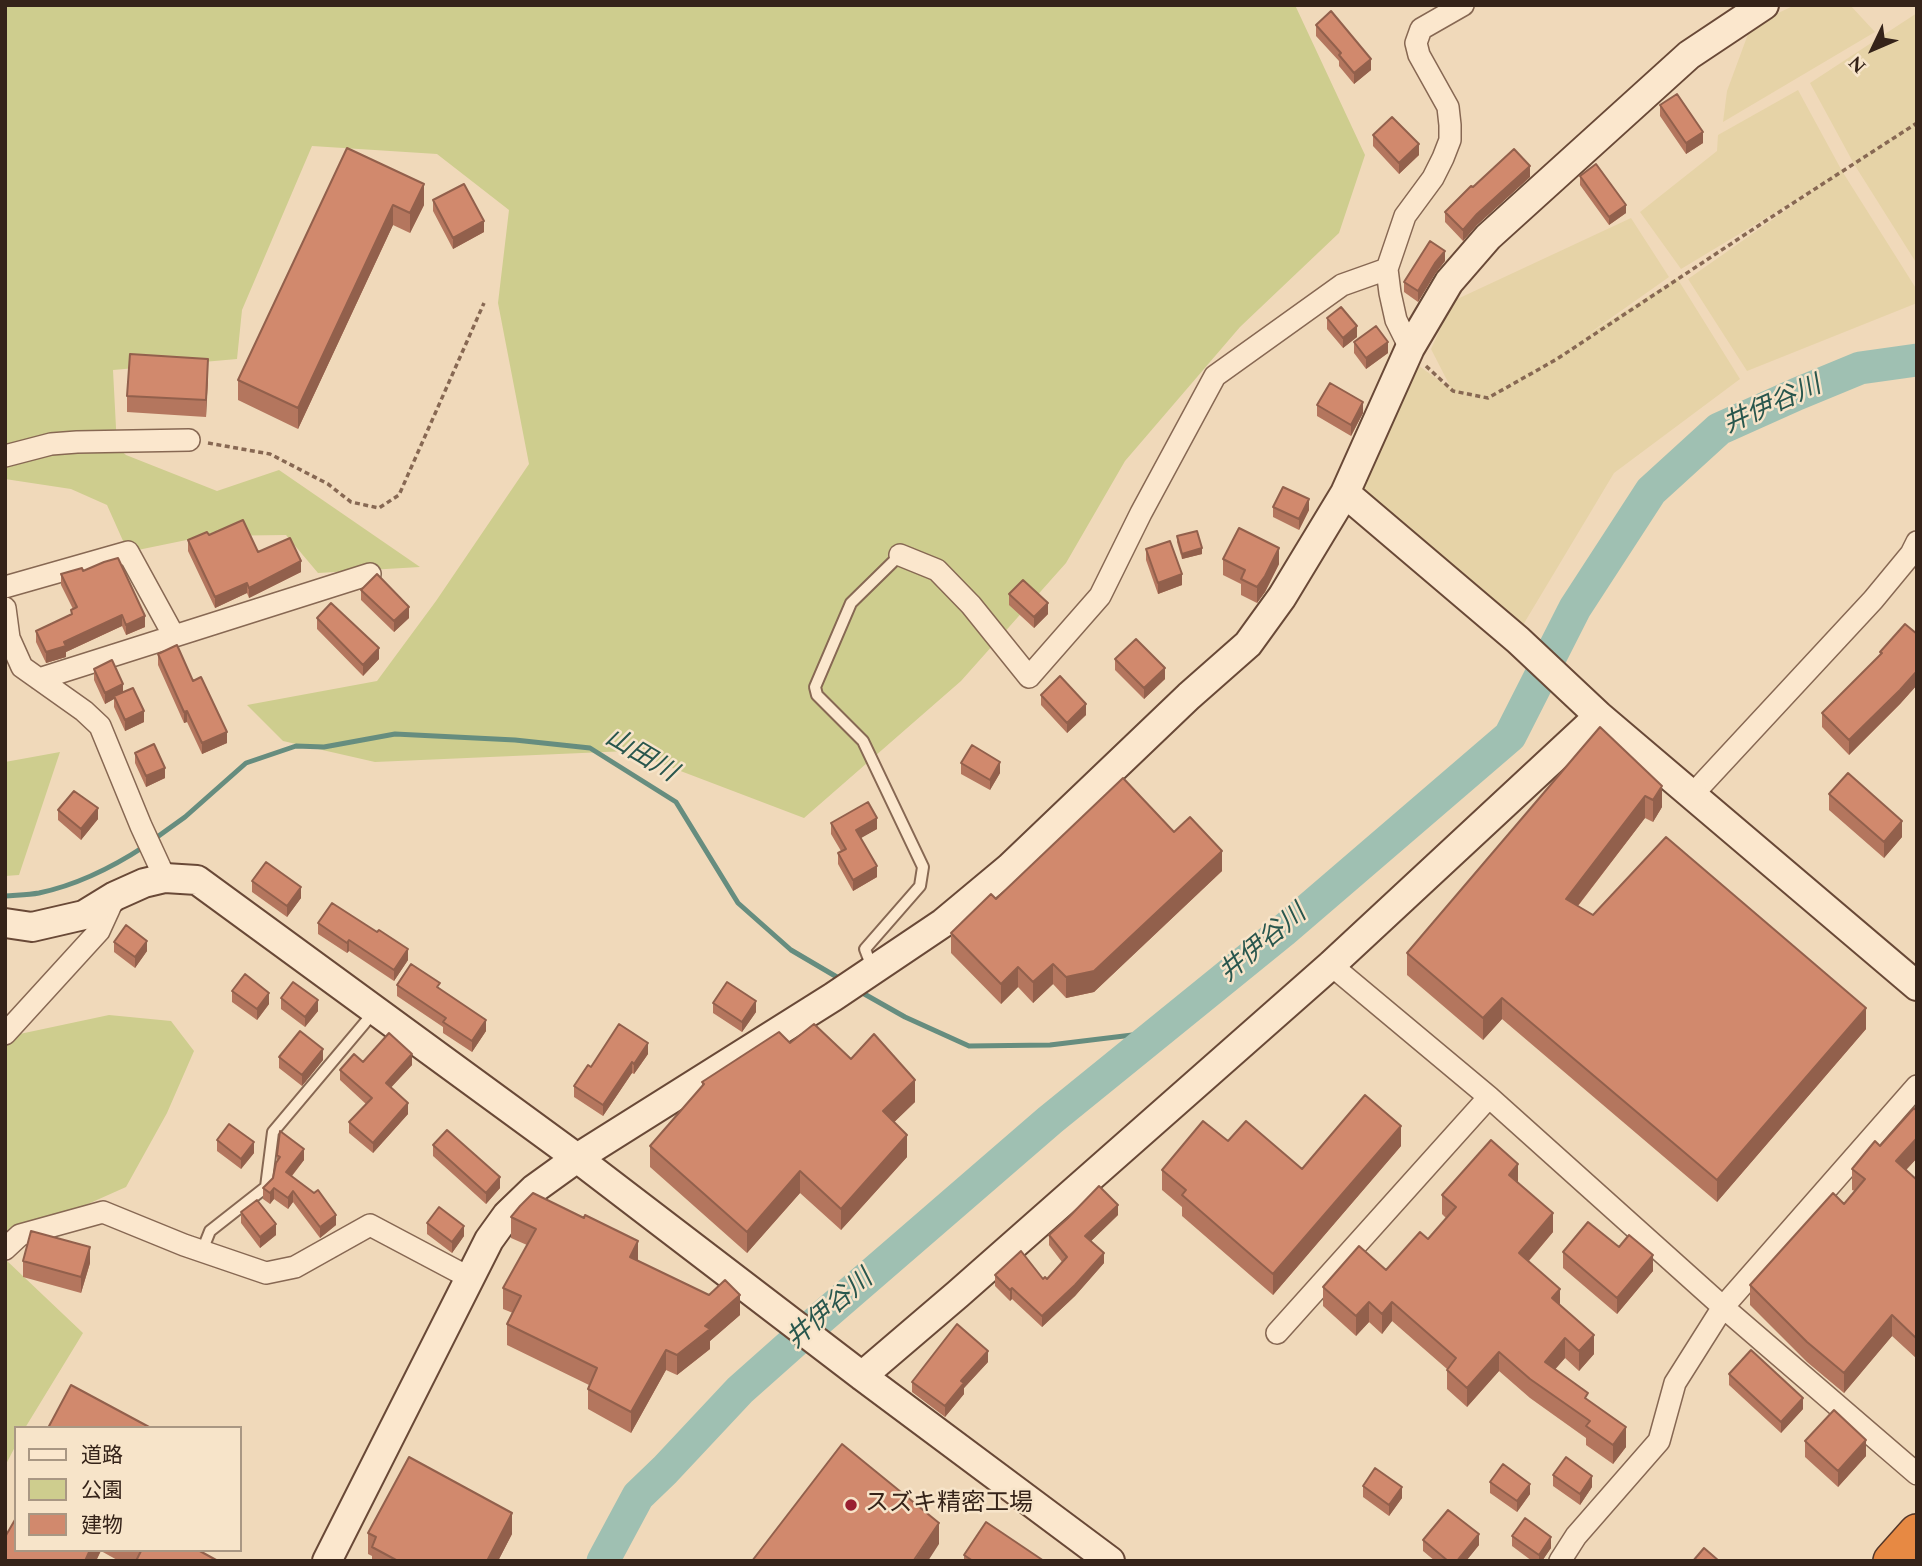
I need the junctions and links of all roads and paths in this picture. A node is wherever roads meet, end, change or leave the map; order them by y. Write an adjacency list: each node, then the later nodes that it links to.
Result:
1 (1463, 5): 4 (street)
2 (1764, 5): 6 (street)
3 (1917, 123): 6 (path)
4 (1387, 269): 6 (street); 11 (street)
5 (484, 303): 7 (path)
6 (1410, 348): 9 (street)
7 (188, 440): 8 (street)
8 (5, 456)
9 (1345, 494): 18 (street); 24 (street)
10 (1917, 542): 19 (street)
11 (900, 555): 24 (lane)
12 (370, 574): 15 (street)
13 (5, 587): 15 (street)
14 (5, 608): 16 (street)
15 (174, 636): 17 (street)
16 (13, 665): 17 (street)
17 (39, 679): 20 (street)
18 (1592, 710): 19 (street); 23 (street)
19 (1692, 795): 25 (street)
20 (162, 871): 21 (street); 26 (street)
21 (115, 896): 22 (street); 27 (street)
22 (5, 923)
23 (1331, 965): 29 (street); 36 (street)
24 (868, 973): 30 (street)
25 (1917, 986)
26 (376, 1010): 30 (street); 32 (lane)
27 (5, 1034)
28 (1917, 1086): 34 (street)
29 (1489, 1097): 34 (street); 35 (street)
30 (577, 1158): 33 (street); 36 (street)
31 (5, 1249): 32 (street)
32 (202, 1251): 33 (street)
33 (470, 1278): 39 (street)
34 (1723, 1307): 37 (street); 41 (street)
35 (1277, 1333)
36 (852, 1368): 40 (street)
37 (1917, 1474)
38 (1917, 1533): 42 (highway)
39 (327, 1561)
40 (1110, 1561)
41 (1560, 1561)
42 (1892, 1561)

